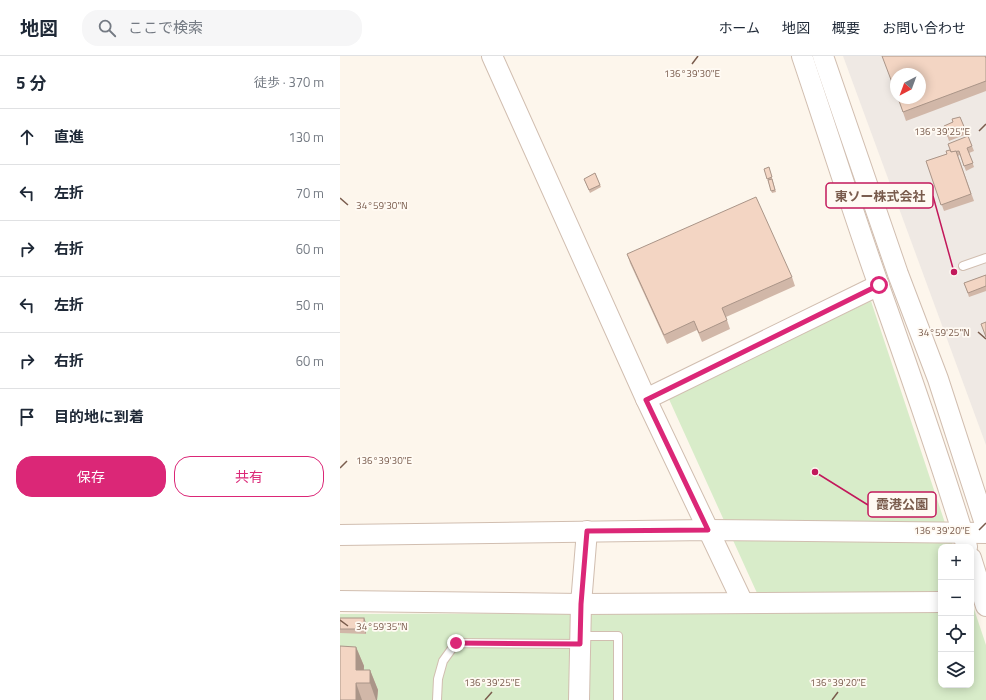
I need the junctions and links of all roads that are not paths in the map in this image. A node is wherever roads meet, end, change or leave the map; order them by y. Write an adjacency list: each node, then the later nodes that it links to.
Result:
1 (492, 56): 7 (street)
2 (802, 56): 6 (street)
3 (823, 56): 8 (street)
4 (986, 258): 5 (lane)
5 (963, 266)
6 (879, 285): 7 (street); 13 (street)
7 (646, 400): 9 (street)
8 (986, 527)
9 (708, 530): 10 (street); 13 (street); 18 (street)
10 (587, 531): 12 (street); 20 (street)
11 (986, 533): 13 (street)
12 (340, 535)
13 (965, 540)
14 (974, 572): 19 (street)
15 (986, 573): 19 (street)
16 (340, 602): 20 (street)
17 (938, 602): 18 (street)
18 (742, 603): 20 (street)
19 (981, 603)
20 (581, 604): 21 (street)
21 (581, 640): 22 (lane); 23 (street); 24 (lane)
22 (437, 700)
23 (579, 700)
24 (618, 700)

